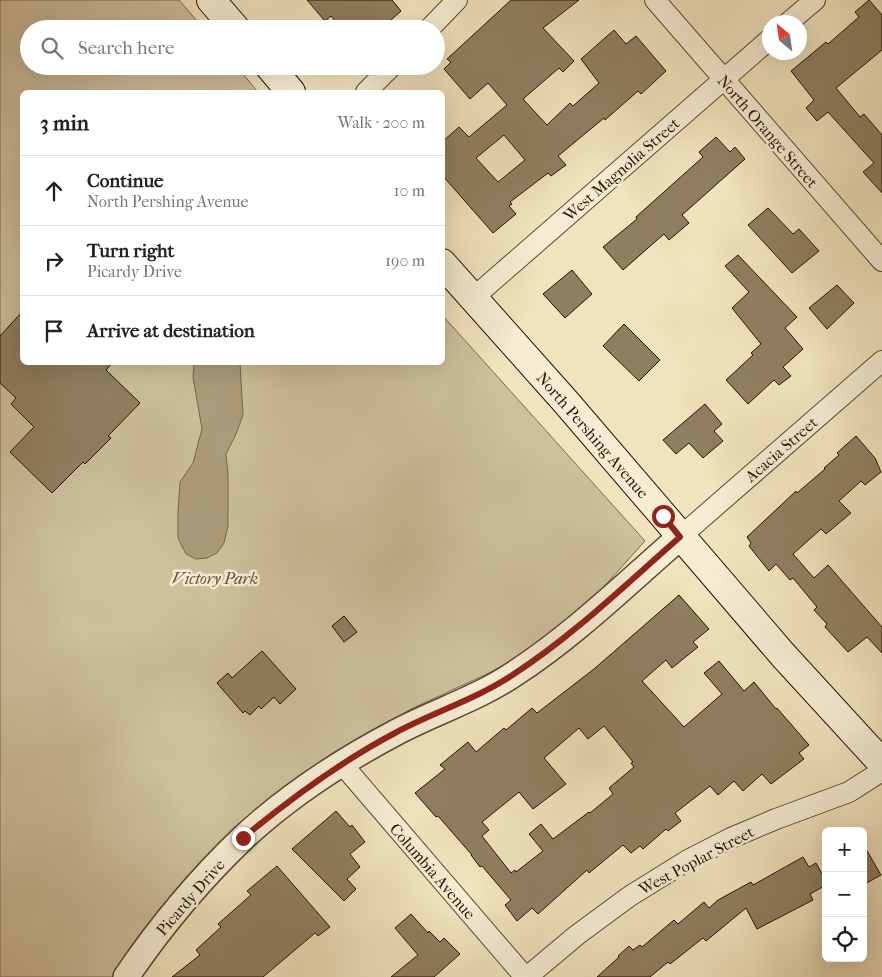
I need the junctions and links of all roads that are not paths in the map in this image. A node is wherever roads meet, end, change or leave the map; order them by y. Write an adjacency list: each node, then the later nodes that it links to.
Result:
1 (212, 0): 6 (main road)
2 (457, 0): 7 (street)
3 (655, 0): 11 (street, North Orange Street)
4 (815, 0): 5 (street)
5 (797, 15)
6 (229, 20)
7 (438, 20)
8 (762, 46): 11 (street, West Magnolia Street)
9 (277, 75): 12 (main road)
10 (383, 75): 13 (street)
11 (724, 79): 14 (street, North Orange Street); 16 (street, West Magnolia Street)
12 (289, 90)
13 (368, 90)
14 (882, 261)
15 (445, 266): 16 (main road, North Pershing Avenue)
16 (473, 298): 18 (main road, North Pershing Avenue)
17 (882, 360): 18 (street, Acacia Street)
18 (680, 537): 19 (main road, North Pershing Avenue); 20 (street, Picardy Drive)
19 (882, 763)
20 (342, 764): 22 (street, Picardy Drive); 23 (street, Columbia Avenue)
21 (882, 771): 23 (street, West Poplar Street)
22 (126, 977)
23 (526, 977)

